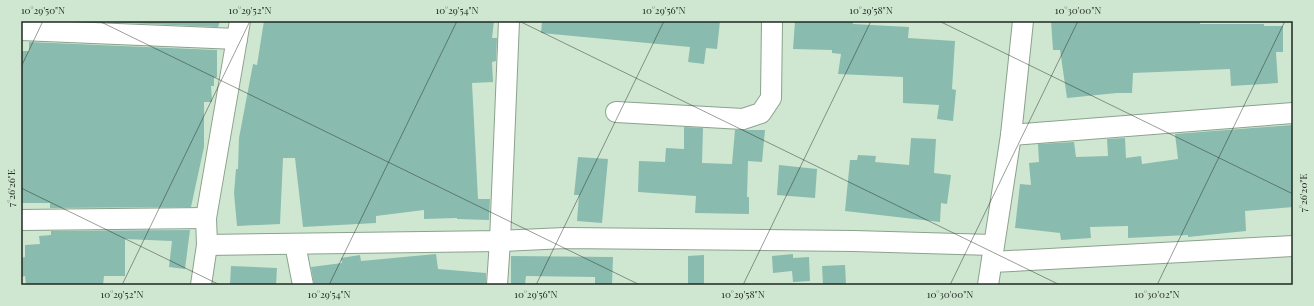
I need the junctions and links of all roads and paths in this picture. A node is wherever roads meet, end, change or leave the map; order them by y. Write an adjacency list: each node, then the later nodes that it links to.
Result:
1 (509, 21): 11 (street)
2 (772, 21): 6 (street)
3 (1023, 21): 8 (street)
4 (21, 30): 5 (street)
5 (238, 30): 9 (street)
6 (616, 112)
7 (1293, 113): 8 (street)
8 (1011, 135): 15 (street)
9 (206, 218): 10 (street); 13 (street)
10 (21, 220)
11 (500, 241): 12 (street); 15 (street); 18 (street)
12 (295, 244): 13 (street); 17 (street)
13 (207, 245): 16 (street)
14 (1293, 246): 15 (street)
15 (992, 253): 19 (street)
16 (201, 285)
17 (303, 285)
18 (497, 285)
19 (988, 285)

